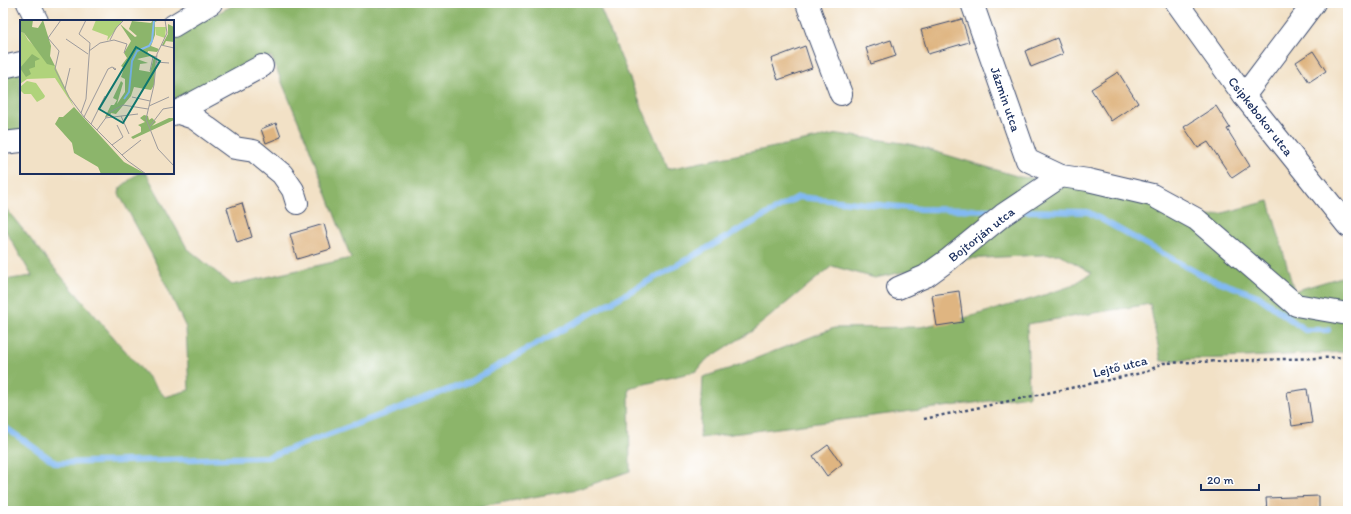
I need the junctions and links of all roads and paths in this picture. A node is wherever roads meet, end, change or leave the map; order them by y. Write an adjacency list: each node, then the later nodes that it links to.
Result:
1 (28, 3): 7 (street)
2 (211, 3): 8 (street)
3 (807, 3): 12 (street)
4 (972, 3): 17 (street, Jázmin utca)
5 (1177, 3): 13 (street, Csipkebokor utca)
6 (1314, 3): 13 (street)
7 (36, 20)
8 (174, 25)
9 (20, 63): 10 (street)
10 (3, 66)
11 (262, 66): 14 (street)
12 (841, 94)
13 (1244, 96): 19 (street, Csipkebokor utca)
14 (175, 113): 18 (street)
15 (20, 141): 16 (street)
16 (3, 143)
17 (1061, 176): 20 (street, Bojtorján utca); 21 (street, Jázmin utca)
18 (297, 203)
19 (1348, 226)
20 (898, 288)
21 (1348, 314)
22 (1348, 357): 23 (path, Lejtő utca)
23 (924, 419)

